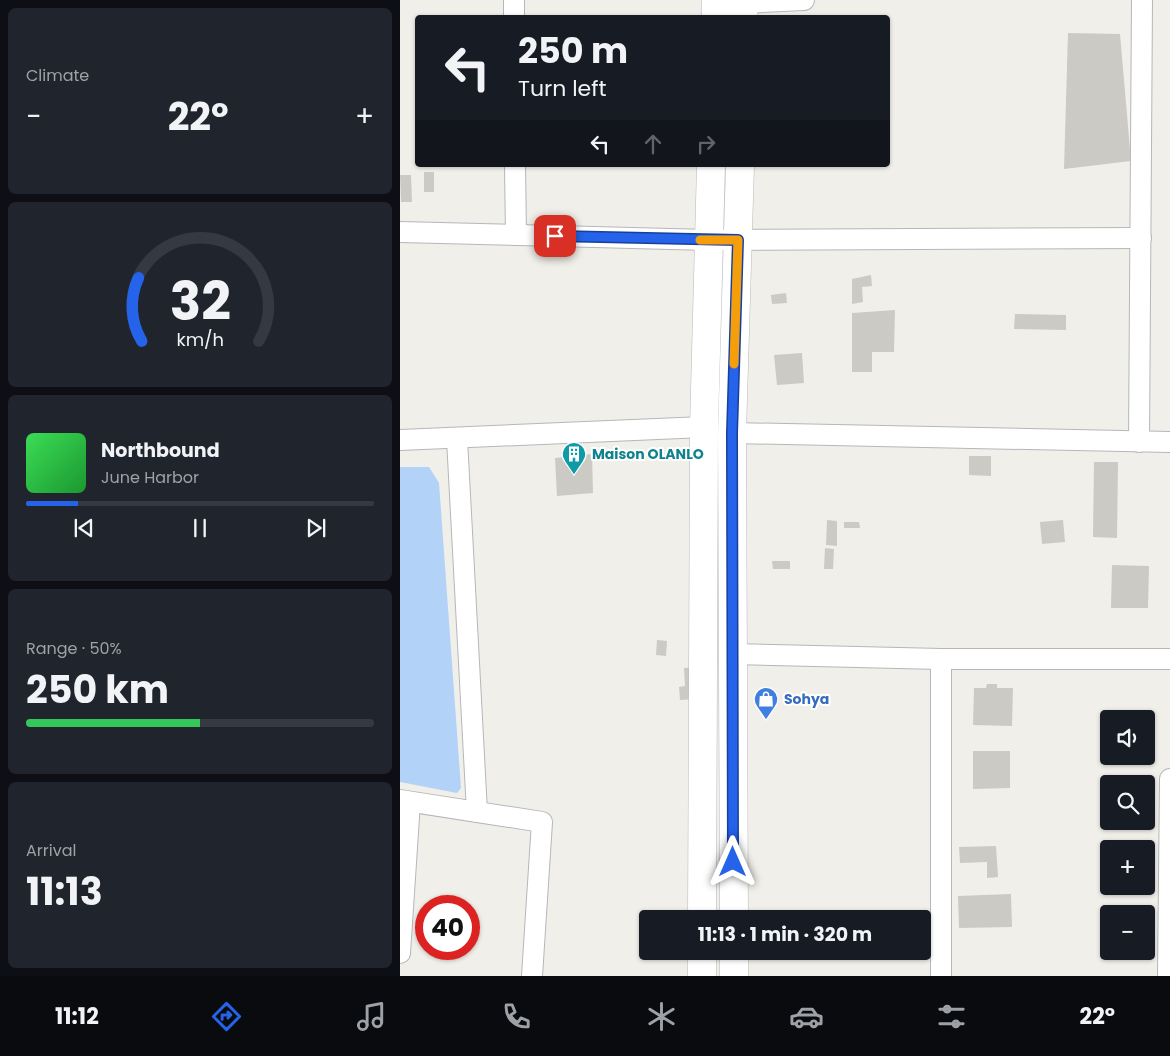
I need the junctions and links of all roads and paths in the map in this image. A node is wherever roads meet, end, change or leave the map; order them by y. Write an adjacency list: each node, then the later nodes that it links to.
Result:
1 (514, 0): 6 (street)
2 (716, 0): 7 (street)
3 (804, 0): 5 (street)
4 (1142, 0): 13 (street)
5 (744, 7)
6 (514, 15)
7 (716, 15)
8 (515, 167): 12 (street)
9 (712, 167): 14 (street)
10 (740, 167): 15 (street)
11 (400, 232): 12 (street)
12 (516, 235): 14 (street)
13 (1141, 238): 15 (street); 20 (street)
14 (709, 240): 15 (street); 16 (street)
15 (738, 240): 17 (street)
16 (704, 427): 18 (street); 28 (street)
17 (732, 433): 20 (street); 22 (street)
18 (457, 439): 19 (street); 27 (street)
19 (400, 440)
20 (1139, 442): 21 (street)
21 (1170, 442)
22 (732, 654): 23 (street); 29 (street)
23 (940, 659): 24 (street); 36 (street)
24 (1170, 659)
25 (1170, 779): 37 (street)
26 (405, 801): 27 (street); 30 (street)
27 (477, 812): 33 (street)
28 (702, 910)
29 (734, 910)
30 (400, 953)
31 (702, 960): 34 (street)
32 (734, 960): 35 (street)
33 (532, 976)
34 (702, 976)
35 (734, 976)
36 (941, 976)
37 (1168, 976)

